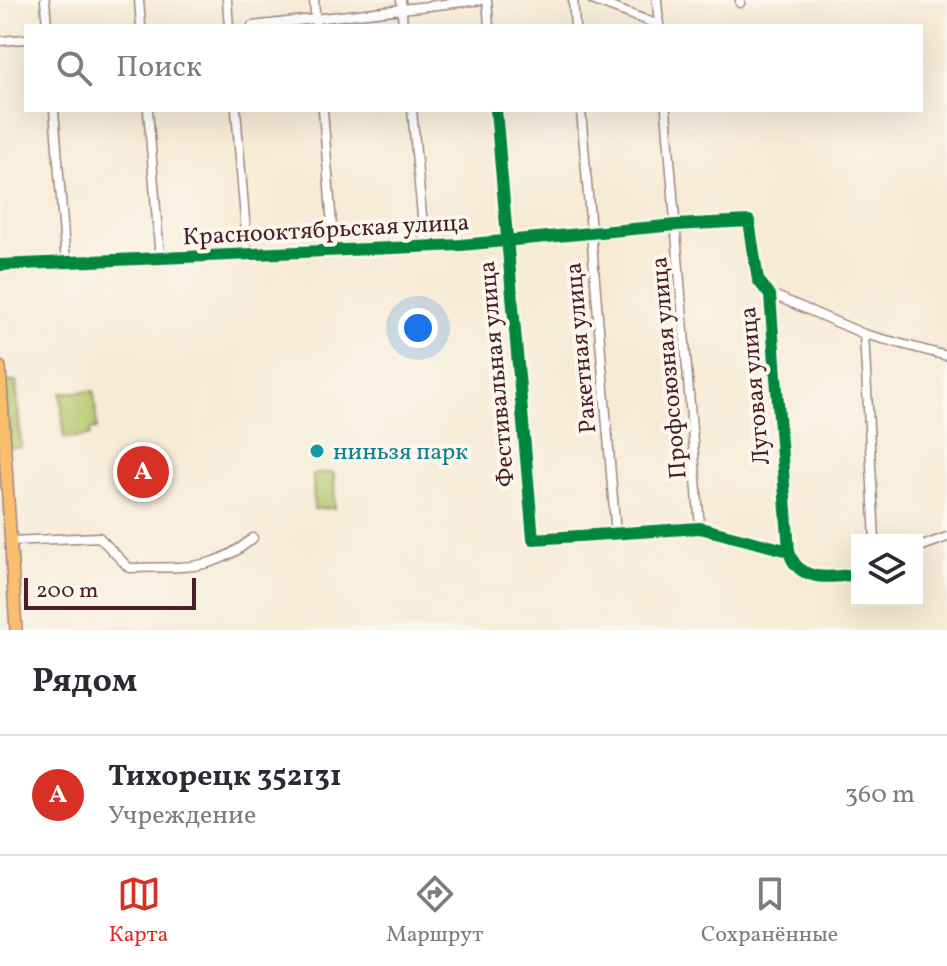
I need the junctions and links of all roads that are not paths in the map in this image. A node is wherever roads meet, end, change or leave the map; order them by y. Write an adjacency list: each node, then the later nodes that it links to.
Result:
1 (45, 0): 12 (street)
2 (139, 0): 13 (street)
3 (227, 0): 14 (street)
4 (314, 0): 11 (street)
5 (481, 0): 10 (street)
6 (487, 0): 16 (street)
7 (573, 0): 17 (street)
8 (592, 0): 18 (street)
9 (657, 0): 19 (street)
10 (401, 5): 11 (street)
11 (316, 22): 15 (street)
12 (47, 24)
13 (141, 24)
14 (229, 24)
15 (284, 24)
16 (489, 24)
17 (575, 24)
18 (656, 24)
19 (659, 24)
20 (24, 39): 21 (street)
21 (0, 41)
22 (54, 112): 38 (street)
23 (148, 112): 37 (street)
24 (236, 112): 36 (street)
25 (323, 112): 35 (street)
26 (412, 112): 34 (street)
27 (496, 112): 33 (street, Фестивальная улица)
28 (581, 112): 32 (street, Ракетная улица)
29 (666, 112): 31 (street, Профсоюзная улица)
30 (749, 221): 31 (street, Краснооктябрьская улица); 40 (street, Луговая улица)
31 (676, 225): 32 (street, Краснооктябрьская улица); 44 (street, Профсоюзная улица)
32 (590, 233): 33 (street, Краснооктябрьская улица); 46 (street, Ракетная улица)
33 (507, 240): 34 (street, Краснооктябрьская улица); 46 (street, Фестивальная улица)
34 (425, 247): 35 (street, Краснооктябрьская улица)
35 (334, 252): 36 (street, Краснооктябрьская улица)
36 (248, 256): 37 (street, Краснооктябрьская улица)
37 (160, 259): 38 (street, Краснооктябрьская улица)
38 (66, 263): 39 (street, Краснооктябрьская улица)
39 (0, 265)
40 (770, 295): 41 (street); 51 (street, Луговая улица)
41 (864, 334): 42 (street); 45 (street)
42 (947, 356)
43 (0, 367): 49 (main road)
44 (700, 528): 46 (street); 51 (street)
45 (875, 534)
46 (616, 535)
47 (947, 537): 50 (street)
48 (253, 538): 49 (street)
49 (11, 541): 53 (main road)
50 (923, 546)
51 (789, 551): 52 (street)
52 (851, 575)
53 (16, 630)

